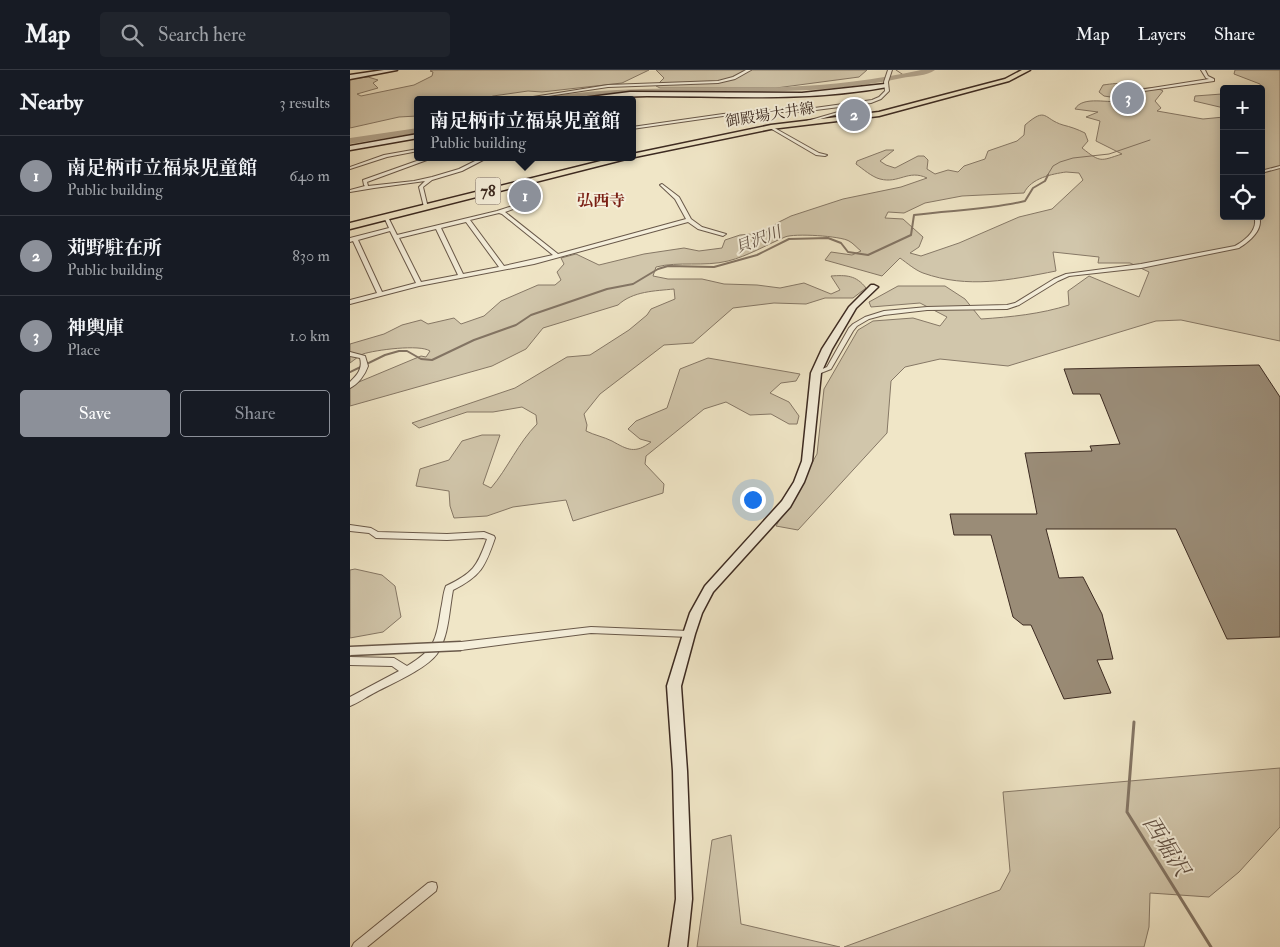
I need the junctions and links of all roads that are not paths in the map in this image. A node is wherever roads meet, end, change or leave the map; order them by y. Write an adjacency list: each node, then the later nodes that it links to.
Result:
1 (394, 70): 6 (street)
2 (749, 70): 7 (street)
3 (890, 70): 8 (street)
4 (1027, 70): 14 (main road, 御殿場大井線)
5 (1203, 70): 10 (street)
6 (350, 78)
7 (629, 85): 9 (street); 11 (street)
8 (886, 86): 9 (street); 13 (street)
9 (630, 94): 12 (street)
10 (1116, 94)
11 (535, 96)
12 (610, 96)
13 (874, 101): 14 (street); 15 (street)
14 (802, 123): 16 (main road, 御殿場大井線)
15 (636, 127)
16 (771, 127): 20 (main road, 御殿場大井線); 21 (street)
17 (414, 137): 18 (street)
18 (350, 148)
19 (414, 151): 26 (street)
20 (636, 155)
21 (825, 156)
22 (422, 161): 31 (street)
23 (479, 161): 28 (street)
24 (611, 161): 29 (main road, 78)
25 (1280, 167): 27 (street)
26 (350, 168)
27 (1265, 171)
28 (434, 178): 31 (street); 33 (street)
29 (520, 183): 33 (main road, 78); 34 (street)
30 (662, 184): 36 (street)
31 (366, 186): 32 (street)
32 (350, 191)
33 (426, 207): 35 (main road, 78)
34 (499, 212): 38 (street); 45 (street)
35 (386, 216): 39 (main road, 78); 41 (street)
36 (690, 220): 42 (street); 45 (street)
37 (1258, 220): 53 (street)
38 (468, 221): 40 (street); 46 (street)
39 (350, 226)
40 (438, 227): 43 (street); 47 (street)
41 (392, 229): 43 (street); 44 (street)
42 (723, 234)
43 (396, 237): 48 (street)
44 (353, 239): 50 (street)
45 (557, 256): 46 (street)
46 (503, 268): 47 (street)
47 (461, 276): 48 (street)
48 (419, 284): 50 (street)
49 (874, 287): 53 (street)
50 (380, 294): 51 (street)
51 (350, 302)
52 (350, 354): 54 (street)
53 (816, 373): 56 (street)
54 (350, 386)
55 (350, 528): 59 (street)
56 (689, 634): 57 (street, bridge); 63 (street)
57 (350, 651)
58 (350, 661): 59 (street)
59 (406, 671): 60 (street)
60 (350, 702)
61 (432, 886): 62 (street)
62 (358, 947)
63 (678, 947)

